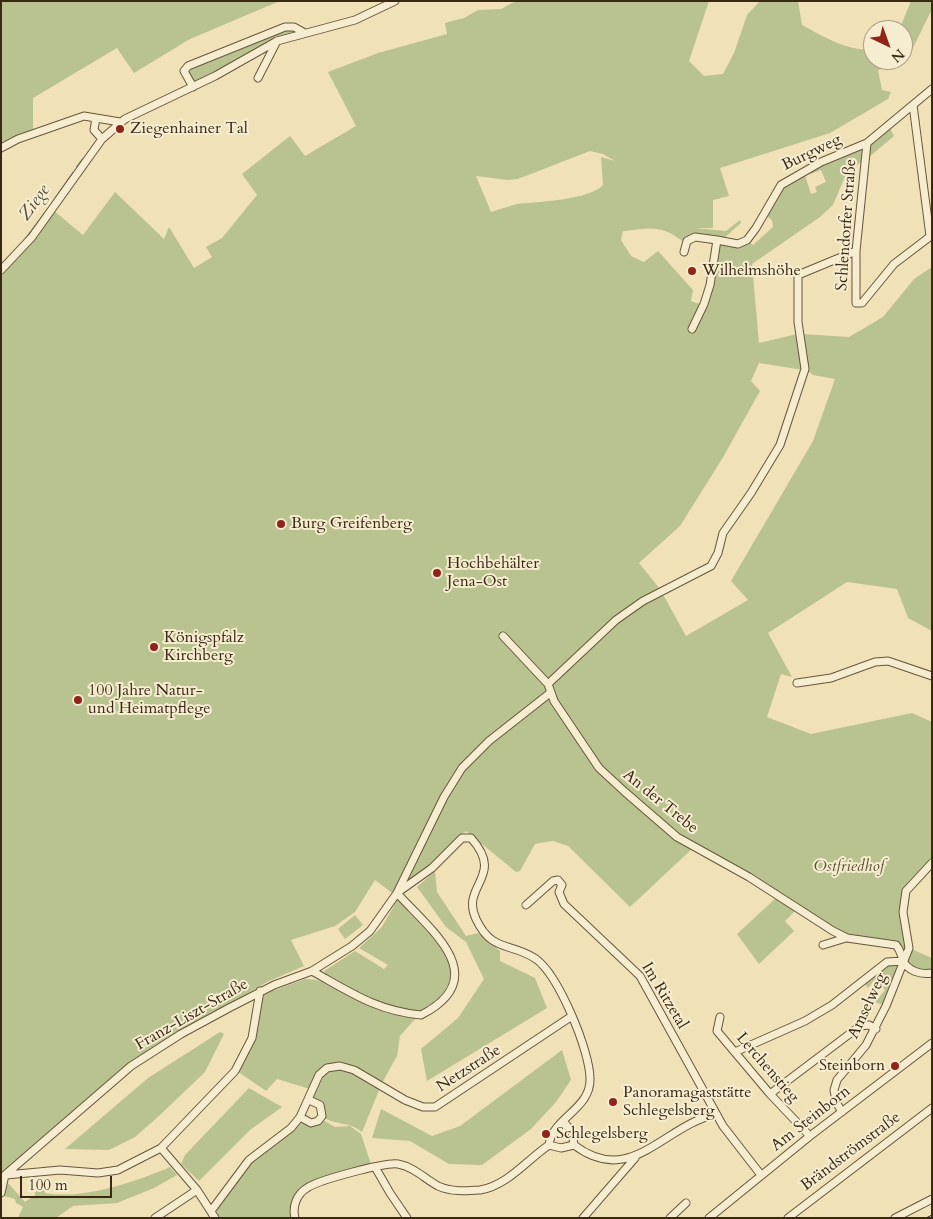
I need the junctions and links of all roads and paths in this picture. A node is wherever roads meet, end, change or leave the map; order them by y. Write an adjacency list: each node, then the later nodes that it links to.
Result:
1 (395, 1): 2 (street)
2 (303, 32): 3 (street); 5 (street)
3 (277, 41): 4 (street); 5 (street)
4 (258, 78)
5 (192, 87): 9 (street)
6 (932, 89): 7 (street, Burgweg)
7 (913, 105): 11 (street, Burgweg); 13 (street)
8 (96, 118): 9 (street); 10 (street); 12 (street)
9 (120, 122): 10 (street)
10 (102, 139): 17 (street)
11 (867, 143): 14 (street, Burgweg); 15 (street, Schlendorfer Straße)
12 (1, 148)
13 (931, 235): 15 (street, Schlendorfer Straße)
14 (718, 240): 16 (street, Burgweg); 18 (street)
15 (856, 251): 22 (street)
16 (684, 252)
17 (1, 270)
18 (692, 329)
19 (503, 636): 22 (street)
20 (932, 676): 21 (street)
21 (798, 682)
22 (548, 684): 23 (street, An der Trebe)
23 (550, 693): 25 (street); 27 (street, An der Trebe)
24 (932, 863): 29 (street, Amselweg)
25 (397, 893): 30 (street, Franz-Liszt-Straße); 30 (street); 33 (street)
26 (526, 906): 42 (street, Im Ritzetal)
27 (847, 938): 28 (street, An der Trebe); 29 (street, An der Trebe)
28 (823, 945)
29 (903, 961): 31 (street, An der Trebe); 35 (street, Amselweg); 37 (street)
30 (312, 971): 32 (street, Franz-Liszt-Straße)
31 (932, 973)
32 (260, 991): 48 (street); 51 (street, Franz-Liszt-Straße)
33 (572, 1016): 39 (street, Netzstraße); 44 (street)
34 (720, 1017): 37 (street, Lerchenstieg)
35 (876, 1029): 38 (street); 41 (street, Amselweg)
36 (932, 1043): 41 (street, Am Steinborn)
37 (736, 1052): 38 (street, Lerchenstieg)
38 (770, 1094): 45 (street, Lerchenstieg)
39 (309, 1100): 43 (street, Netzstraße); 43 (street)
40 (932, 1108): 64 (street, Brändströmstraße)
41 (842, 1112): 52 (street, Am Steinborn)
42 (716, 1114): 49 (street); 52 (street, Im Ritzetal)
43 (300, 1117): 57 (street, Netzstraße)
44 (564, 1122): 46 (street); 47 (street)
45 (807, 1133)
46 (549, 1145): 47 (street); 50 (street)
47 (574, 1145): 49 (street)
48 (161, 1148): 51 (street); 53 (street)
49 (635, 1158): 61 (street)
50 (375, 1167): 59 (street); 60 (street)
51 (5, 1175): 54 (street)
52 (760, 1175): 63 (street, Am Steinborn)
53 (197, 1190): 57 (street); 58 (street)
54 (1, 1192)
55 (932, 1199): 65 (street)
56 (686, 1203): 62 (street)
57 (213, 1214)
58 (155, 1218)
59 (295, 1218)
60 (407, 1218)
61 (582, 1218)
62 (670, 1218)
63 (709, 1218)
64 (788, 1218)
65 (895, 1218)

